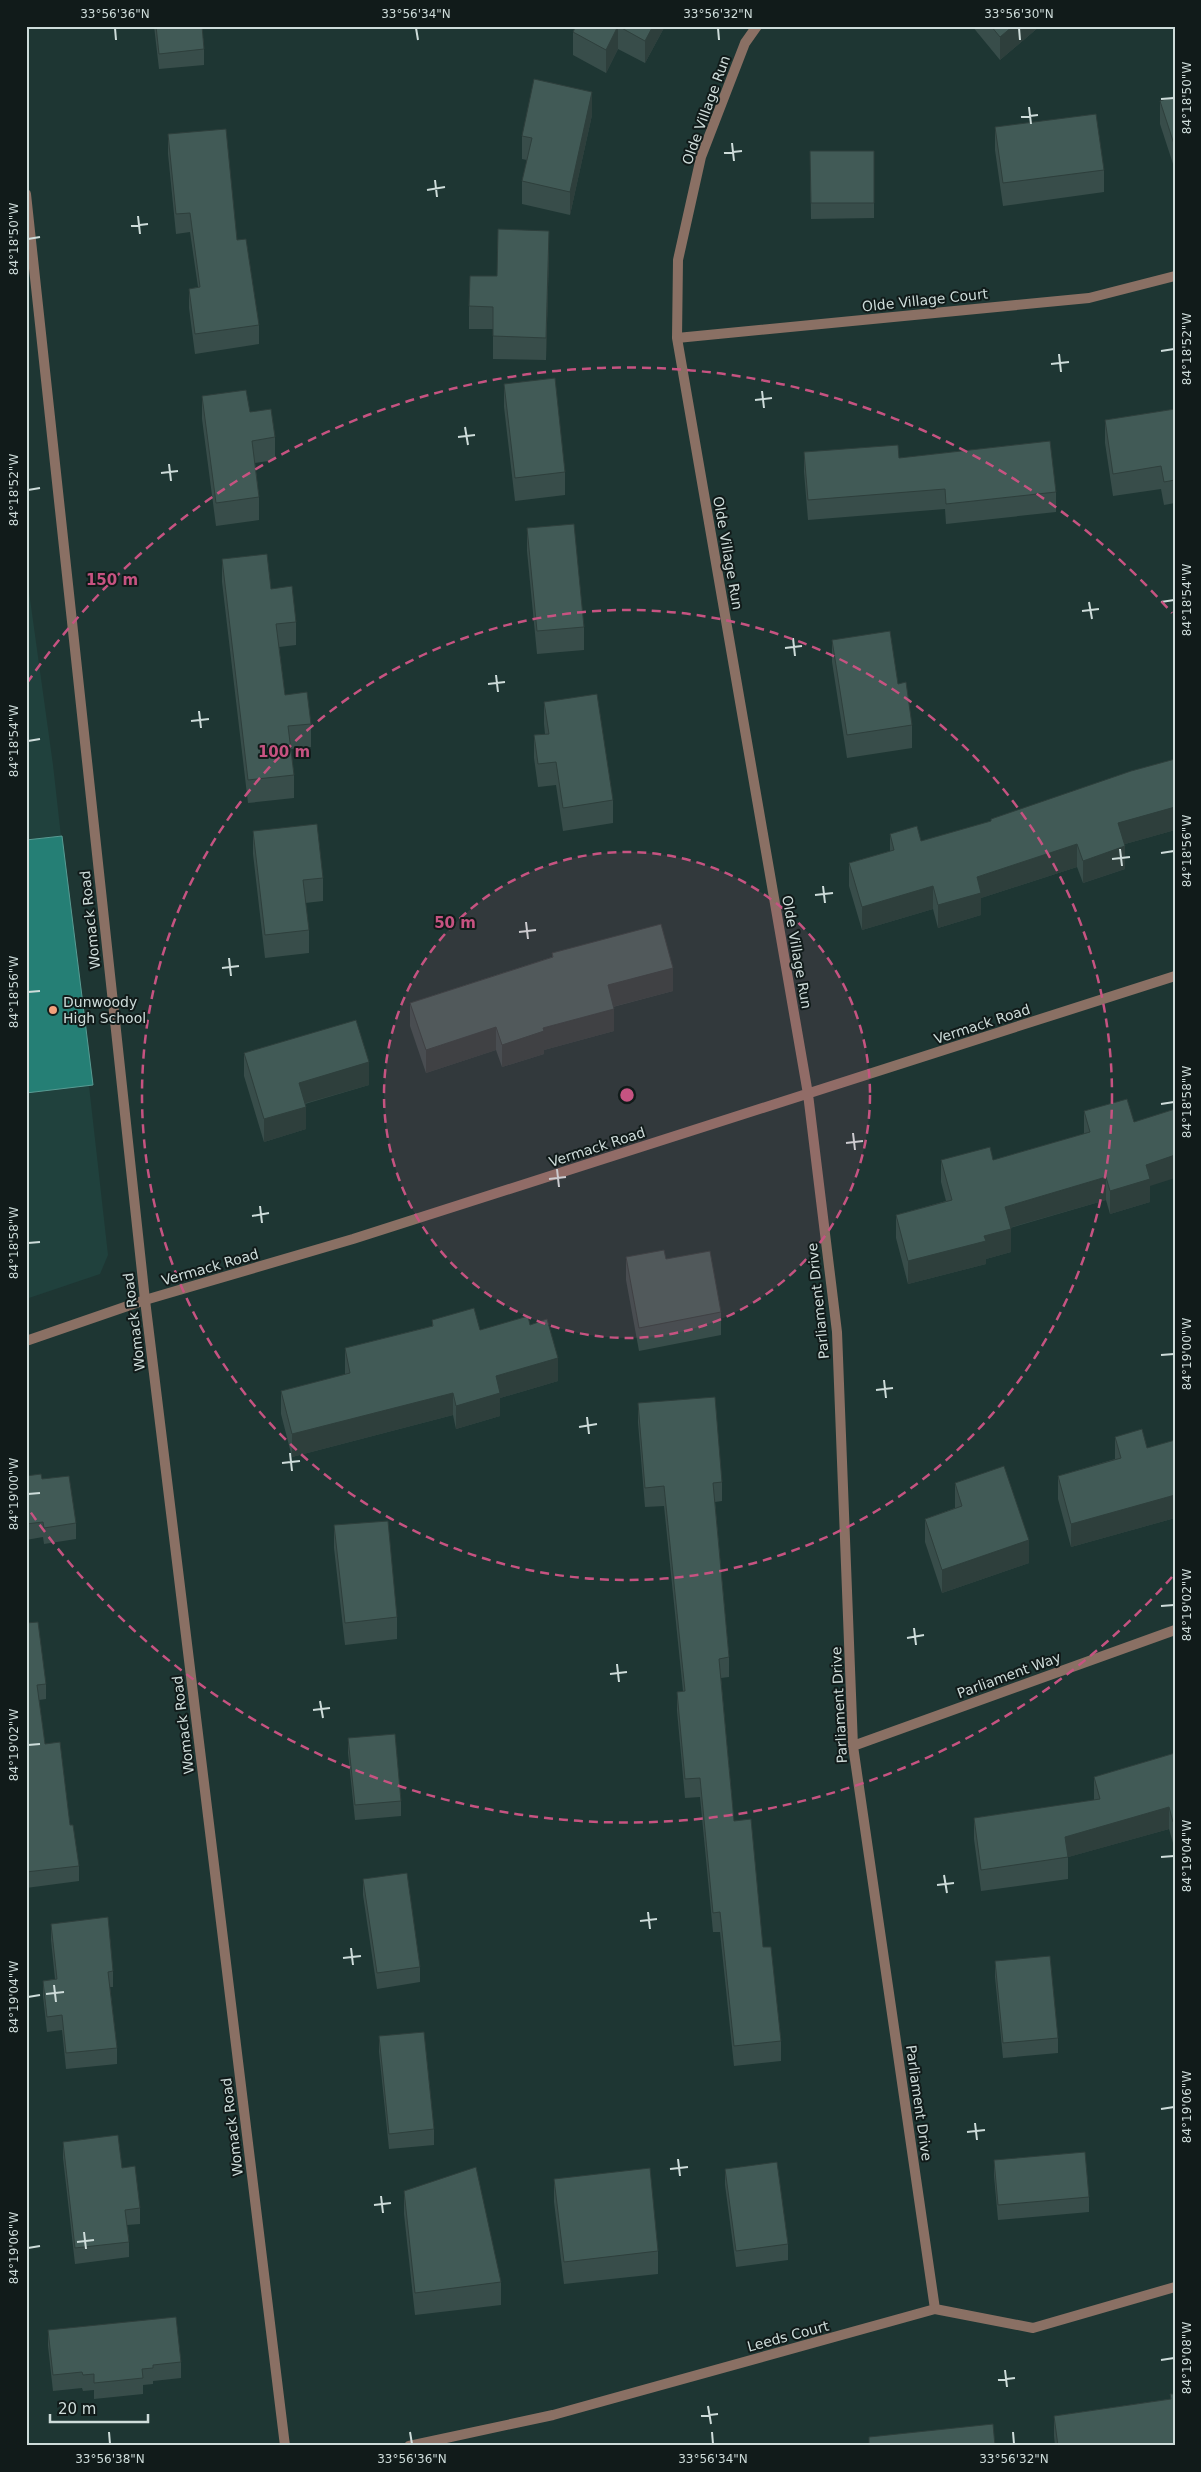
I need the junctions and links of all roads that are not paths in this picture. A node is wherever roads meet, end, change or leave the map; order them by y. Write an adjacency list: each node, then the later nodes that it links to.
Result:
1 (757, 26): 4 (street, Olde Village Run)
2 (26, 194): 7 (street, Womack Road)
3 (1175, 276): 4 (street, Olde Village Court)
4 (677, 338): 6 (street, Olde Village Run)
5 (1175, 976): 6 (street, Vermack Road)
6 (808, 1094): 7 (street, Vermack Road); 10 (street, Parliament Drive)
7 (145, 1300): 8 (street, Vermack Road); 13 (street, Womack Road)
8 (26, 1341)
9 (1175, 1630): 10 (street, Parliament Way)
10 (853, 1746): 12 (street, Parliament Drive)
11 (1175, 2288): 12 (street, Leeds Court)
12 (935, 2309): 14 (street, Leeds Court)
13 (285, 2446)
14 (409, 2446)

